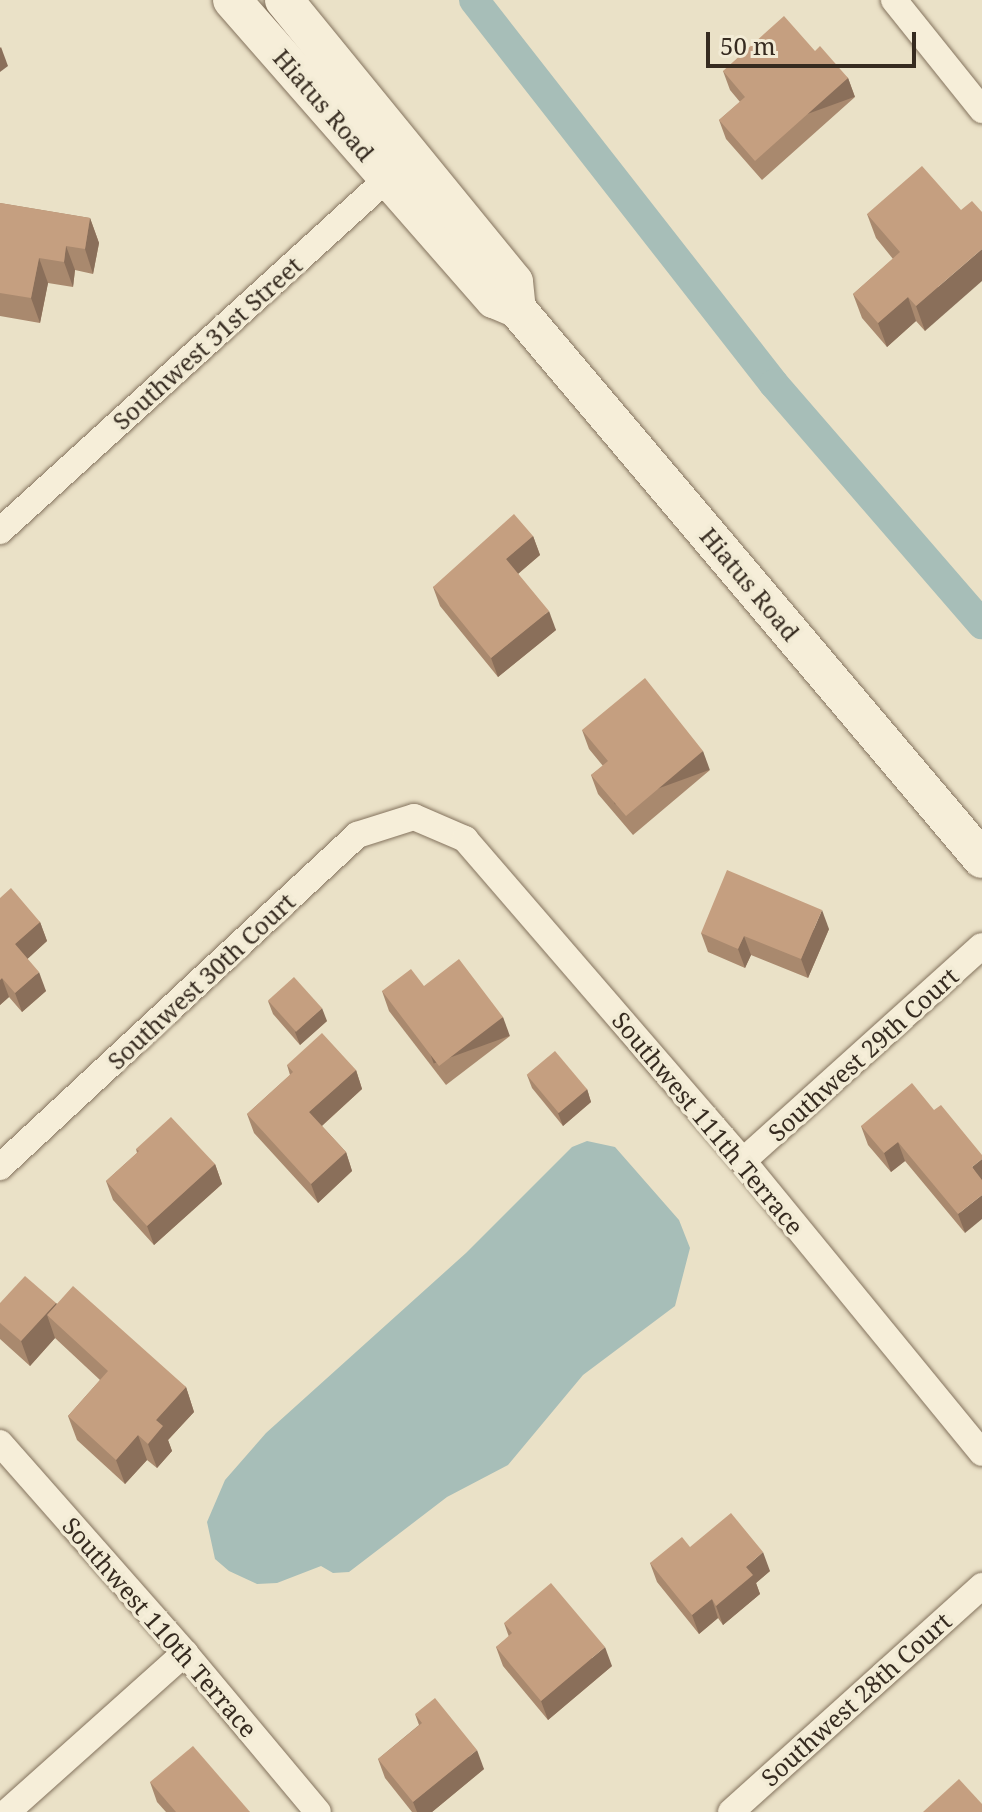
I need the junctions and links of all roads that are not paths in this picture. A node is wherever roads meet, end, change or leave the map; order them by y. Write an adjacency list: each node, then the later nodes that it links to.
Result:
1 (232, 0): 5 (street, Hiatus Road)
2 (284, 0): 5 (street, Hiatus Road)
3 (894, 0): 4 (street)
4 (982, 110)
5 (401, 166): 6 (street, Southwest 31st Street); 8 (street, Hiatus Road)
6 (0, 531)
7 (414, 817): 10 (street, Southwest 111th Terrace); 11 (street, Southwest 30th Court)
8 (982, 859)
9 (982, 946): 10 (street, Southwest 29th Court)
10 (743, 1161): 13 (street, Southwest 111th Terrace)
11 (0, 1167)
12 (0, 1443): 15 (street, Southwest 110th Terrace)
13 (982, 1453)
14 (982, 1586): 18 (street, Southwest 28th Court)
15 (185, 1653): 16 (street); 17 (street, Southwest 110th Terrace)
16 (7, 1812)
17 (318, 1812)
18 (731, 1812)

